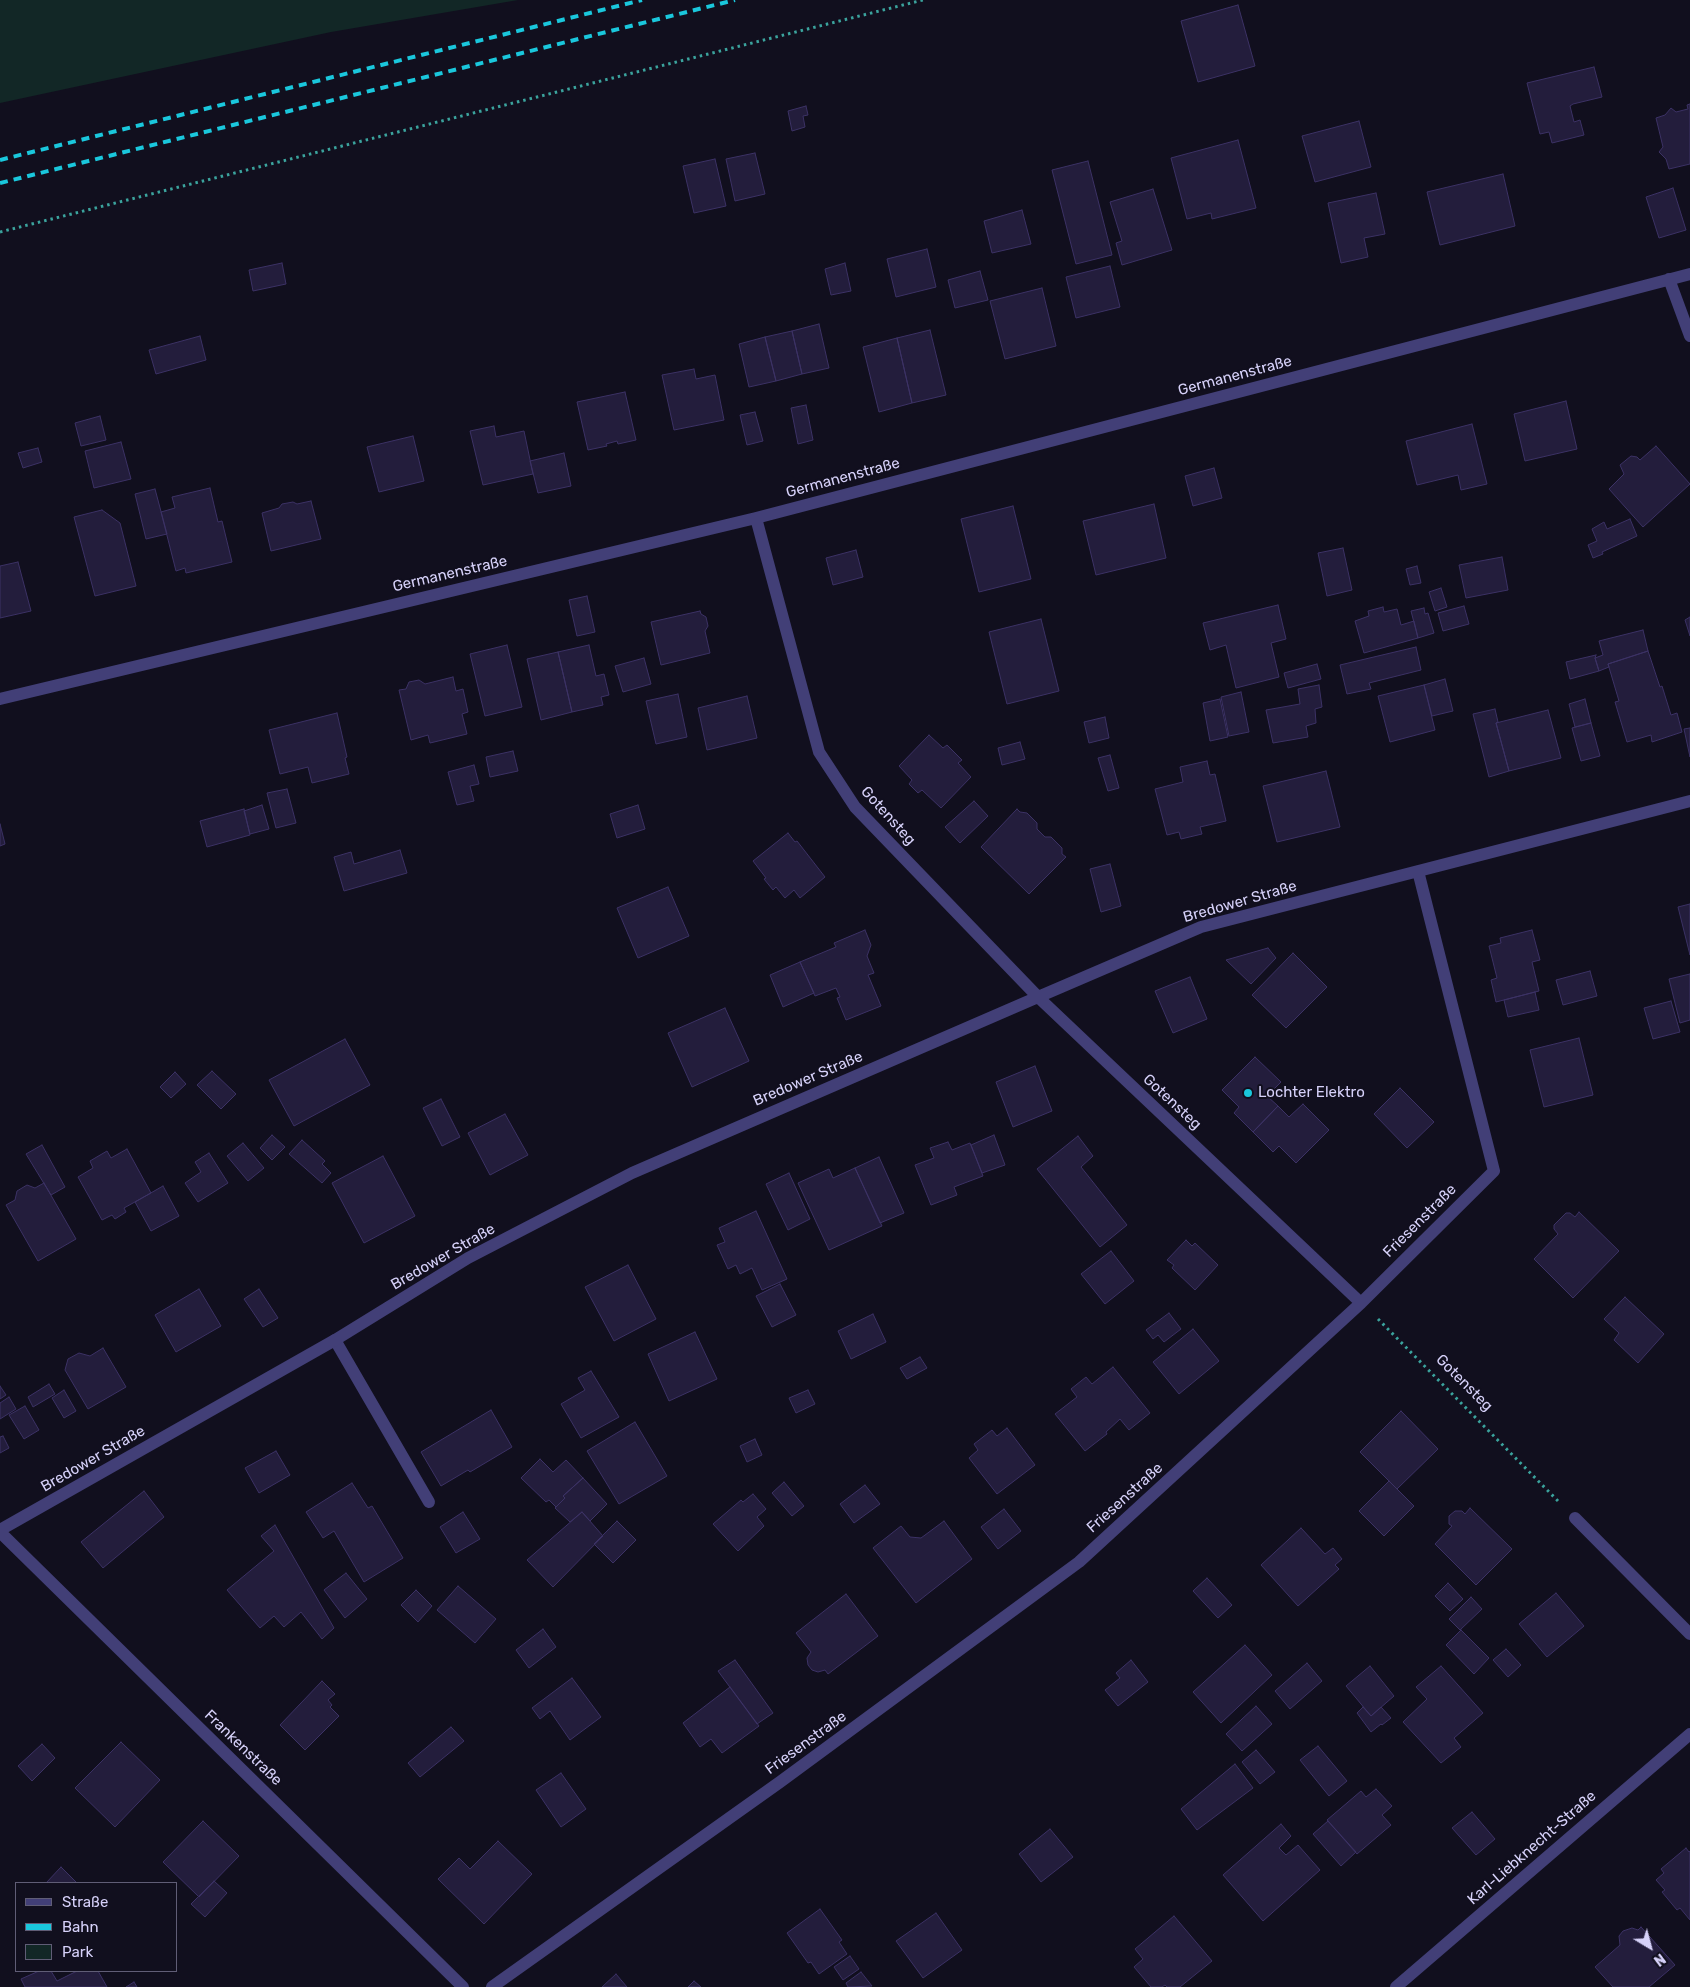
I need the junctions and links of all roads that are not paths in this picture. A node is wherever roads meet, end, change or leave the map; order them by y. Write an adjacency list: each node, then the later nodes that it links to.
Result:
1 (1690, 274): 2 (street, Germanenstraße)
2 (1669, 279): 3 (street); 4 (street, Germanenstraße)
3 (1690, 336)
4 (756, 518): 5 (street, Germanenstraße); 8 (street, Gotensteg)
5 (0, 699)
6 (1690, 801): 7 (street, Bredower Straße)
7 (1418, 871): 8 (street, Bredower Straße); 9 (street, Friesenstraße)
8 (1038, 997): 9 (street, Gotensteg); 10 (street, Bredower Straße)
9 (1361, 1303): 17 (street, Friesenstraße)
10 (335, 1340): 11 (street); 13 (street, Bredower Straße)
11 (429, 1502)
12 (1575, 1518): 14 (street)
13 (0, 1531): 16 (street, Frankenstraße)
14 (1690, 1634)
15 (1690, 1734): 18 (street, Karl-Liebknecht-Straße)
16 (463, 1987)
17 (492, 1987)
18 (1396, 1987)

